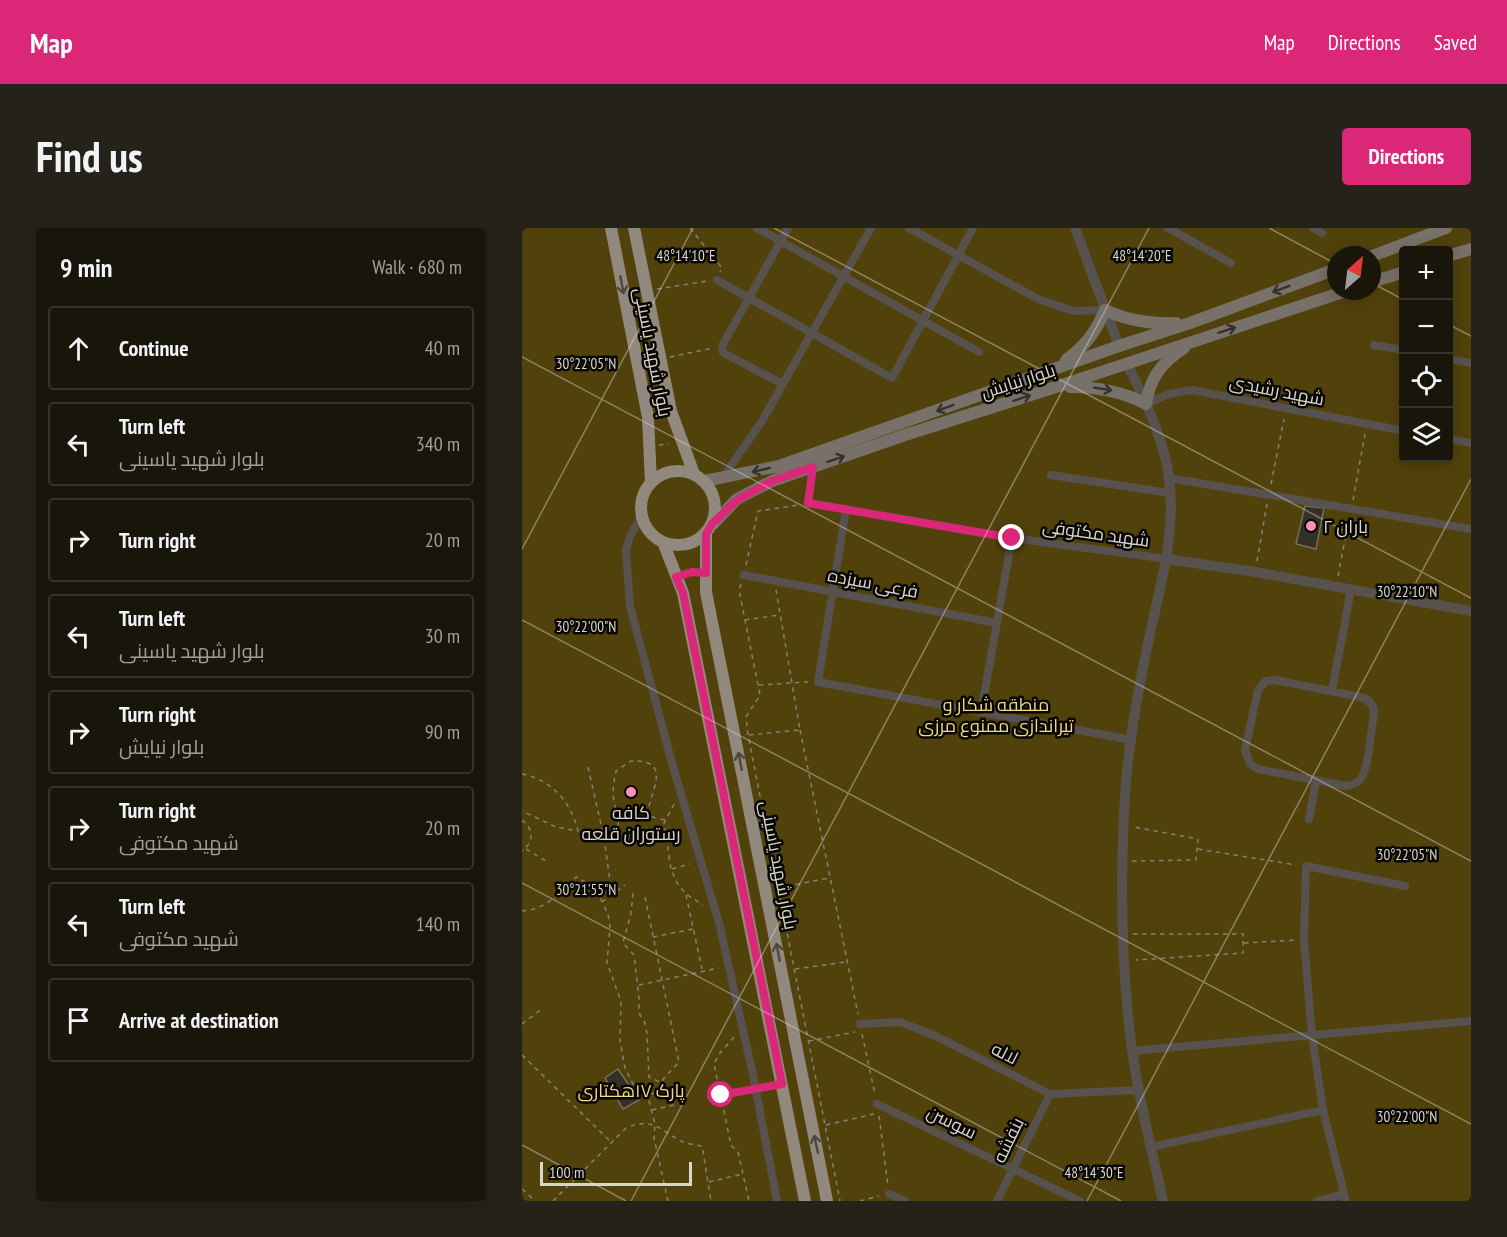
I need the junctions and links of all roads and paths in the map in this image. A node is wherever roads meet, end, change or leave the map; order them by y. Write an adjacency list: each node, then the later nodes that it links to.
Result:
1 (611, 228): 52 (main road, بلوار شهید یاسینی, one-way to 52)
2 (634, 228): 25 (main road, بلوار شهید یاسینی)
3 (690, 228): 24 (path)
4 (757, 228): 14 (street)
5 (788, 228): 14 (street)
6 (871, 228): 22 (street)
7 (909, 228): 17 (street)
8 (973, 228): 17 (street)
9 (1075, 228): 28 (street)
10 (1168, 228): 19 (street)
11 (1313, 228): 13 (street)
12 (1446, 228): 16 (main road)
13 (1322, 233)
14 (780, 241): 22 (street); 27 (street)
15 (1471, 249): 18 (main road)
16 (1381, 253)
17 (958, 255): 28 (street); 29 (street)
18 (1453, 255)
19 (1231, 263)
20 (1327, 272): 30 (main road, بلوار نیایش, one-way to 30)
21 (1399, 274): 23 (main road)
22 (843, 277): 29 (street); 31 (street)
23 (1381, 279)
24 (717, 280): 25 (path); 27 (street)
25 (647, 290): 38 (main road, بلوار شهید یاسینی)
26 (1327, 297): 32 (main road, بلوار نیایش, one-way to 26)
27 (749, 298): 31 (street); 34 (street)
28 (1105, 310): 30 (main road); 35 (street); 42 (main road)
29 (923, 321): 31 (street); 37 (street)
30 (1190, 323): 35 (main road, بلوار نیایش)
31 (812, 333): 43 (street)
32 (1196, 340): 40 (main road, بلوار نیایش); 45 (main road)
33 (1374, 345): 36 (street)
34 (722, 346): 38 (path); 43 (street)
35 (1119, 346): 42 (main road, بلوار نیایش)
36 (1399, 349)
37 (979, 352)
38 (660, 359): 50 (main road, بلوار شهید یاسینی)
39 (1453, 360): 41 (street)
40 (1127, 363): 44 (main road, بلوار نیایش); 45 (street)
41 (1471, 363)
42 (1049, 371): 46 (main road, بلوار نیایش, one-way to 46)
43 (783, 384): 55 (street)
44 (1056, 387): 45 (main road, one-way to 45); 46 (main road, بلوار نیایش, one-way to 44)
45 (1146, 404): 47 (street, شهید رشیدی); 57 (street)
46 (902, 430): 48 (main road, بلوار نیایش)
47 (1399, 430)
48 (876, 439): 53 (main road, بلوار نیایش, one-way to 48); 55 (main road, بلوار نیایش, one-way to 55)
49 (1453, 440): 51 (street)
50 (682, 441): 52 (path); 56 (main road, بلوار شهید یاسینی)
51 (1471, 444)
52 (650, 445): 58 (main road, بلوار شهید یاسینی)
53 (813, 467): 60 (street); 63 (main road, بلوار نیایش)
54 (1051, 475): 59 (street)
55 (723, 477): 56 (main road, بلوار نیایش)
56 (699, 478): 58 (main road); 63 (main road)
57 (1169, 478): 59 (street); 64 (street)
58 (651, 483): 62 (main road)
59 (1170, 493): 67 (street)
60 (808, 503): 61 (street, شهید مکتوفی); 68 (path)
61 (846, 509): 65 (street, شهید مکتوفی); 71 (street)
62 (642, 515): 66 (main road); 87 (street)
63 (709, 529): 66 (main road); 105 (main road, بلوار شهید یاسینی, one-way to 63)
64 (1471, 529)
65 (1012, 538): 67 (street, شهید مکتوفی); 75 (street)
66 (663, 542): 161 (main road)
67 (1167, 559): 70 (street); 83 (street)
68 (744, 575): 69 (street, فرعی سیزده); 74 (path)
69 (774, 581): 71 (street, فرعی سیزده); 73 (path)
70 (1351, 590): 72 (street); 79 (street)
71 (833, 592): 75 (street, فرعی سیزده); 77 (street)
72 (1471, 611)
73 (780, 615): 74 (path); 76 (path)
74 (745, 620): 78 (path)
75 (997, 623): 80 (street)
76 (791, 682): 77 (path); 78 (path); 81 (path)
77 (818, 682): 80 (street)
78 (758, 686): 82 (path)
79 (1332, 691): 86 (street); 86 (street)
80 (981, 712): 83 (street)
81 (800, 730): 82 (path); 102 (path)
82 (748, 735): 105 (path)
83 (1132, 740): 92 (street)
84 (588, 767): 93 (path)
85 (522, 774): 88 (path)
86 (1316, 780): 89 (street)
87 (682, 798): 91 (path); 97 (street)
88 (522, 811)
89 (1309, 819)
90 (522, 820): 94 (path)
91 (665, 820): 93 (path); 101 (path)
92 (1124, 826): 95 (path); 98 (street)
93 (604, 838): 108 (path)
94 (526, 849): 96 (path); 99 (path)
95 (1198, 849): 98 (path); 100 (path)
96 (522, 851)
97 (700, 861): 101 (path); 112 (street)
98 (1123, 861): 114 (street)
99 (549, 863)
100 (1306, 866): 104 (street); 116 (street)
101 (671, 869): 107 (path)
102 (830, 878): 105 (path); 119 (path)
103 (625, 885): 108 (path)
104 (1405, 886)
105 (772, 889): 121 (path); 162 (main road, بلوار شهید یاسینی, one-way to 105)
106 (633, 893): 124 (path)
107 (686, 894): 112 (path); 113 (path)
108 (612, 895): 110 (path)
109 (645, 897): 115 (path)
110 (602, 902): 111 (path); 139 (path)
111 (522, 911)
112 (717, 916): 120 (street)
113 (694, 929): 115 (path); 122 (path)
114 (1123, 934): 117 (path); 118 (street)
115 (653, 937): 123 (path)
116 (1304, 940): 117 (path); 130 (street)
117 (1243, 943): 118 (path)
118 (1124, 961): 132 (street)
119 (847, 962): 121 (path); 128 (path)
120 (729, 965): 122 (path); 129 (street)
121 (794, 969): 131 (path)
122 (703, 971): 123 (path)
123 (662, 980): 124 (path); 134 (path)
124 (638, 985): 134 (path)
125 (543, 1008): 127 (path)
126 (1471, 1021): 130 (street)
127 (522, 1024)
128 (860, 1024): 137 (street, لاله)
129 (742, 1027): 135 (street); 138 (path)
130 (1312, 1036): 132 (street); 144 (street)
131 (808, 1041): 141 (path); 146 (path)
132 (1132, 1051): 136 (street)
133 (522, 1055): 147 (path)
134 (662, 1083): 139 (path)
135 (755, 1088): 138 (path); 160 (street)
136 (1139, 1090): 137 (street, لاله); 148 (street)
137 (1050, 1094): 149 (street, بنفشه)
138 (721, 1095): 140 (path); 150 (path)
139 (648, 1097): 143 (path)
140 (707, 1097)
141 (877, 1104): 149 (street, سوسن)
142 (674, 1105): 143 (path)
143 (651, 1110): 145 (path)
144 (1323, 1110): 148 (street); 154 (street)
145 (655, 1124): 147 (path); 151 (path); 157 (path)
146 (825, 1125): 153 (path); 163 (path)
147 (612, 1143): 156 (path)
148 (1151, 1147): 168 (street)
149 (1012, 1169): 166 (street, بنفشه); 167 (street, سوسن)
150 (744, 1174): 151 (path); 159 (path)
151 (708, 1182): 158 (path)
152 (522, 1189): 155 (path)
153 (889, 1194): 164 (path); 165 (street)
154 (1345, 1198): 169 (street)
155 (535, 1201)
156 (553, 1201)
157 (668, 1201)
158 (711, 1201)
159 (749, 1201)
160 (777, 1201)
161 (806, 1201)
162 (827, 1201)
163 (840, 1201)
164 (860, 1201)
165 (905, 1201)
166 (997, 1201)
167 (1080, 1201)
168 (1163, 1201)
169 (1317, 1201)

